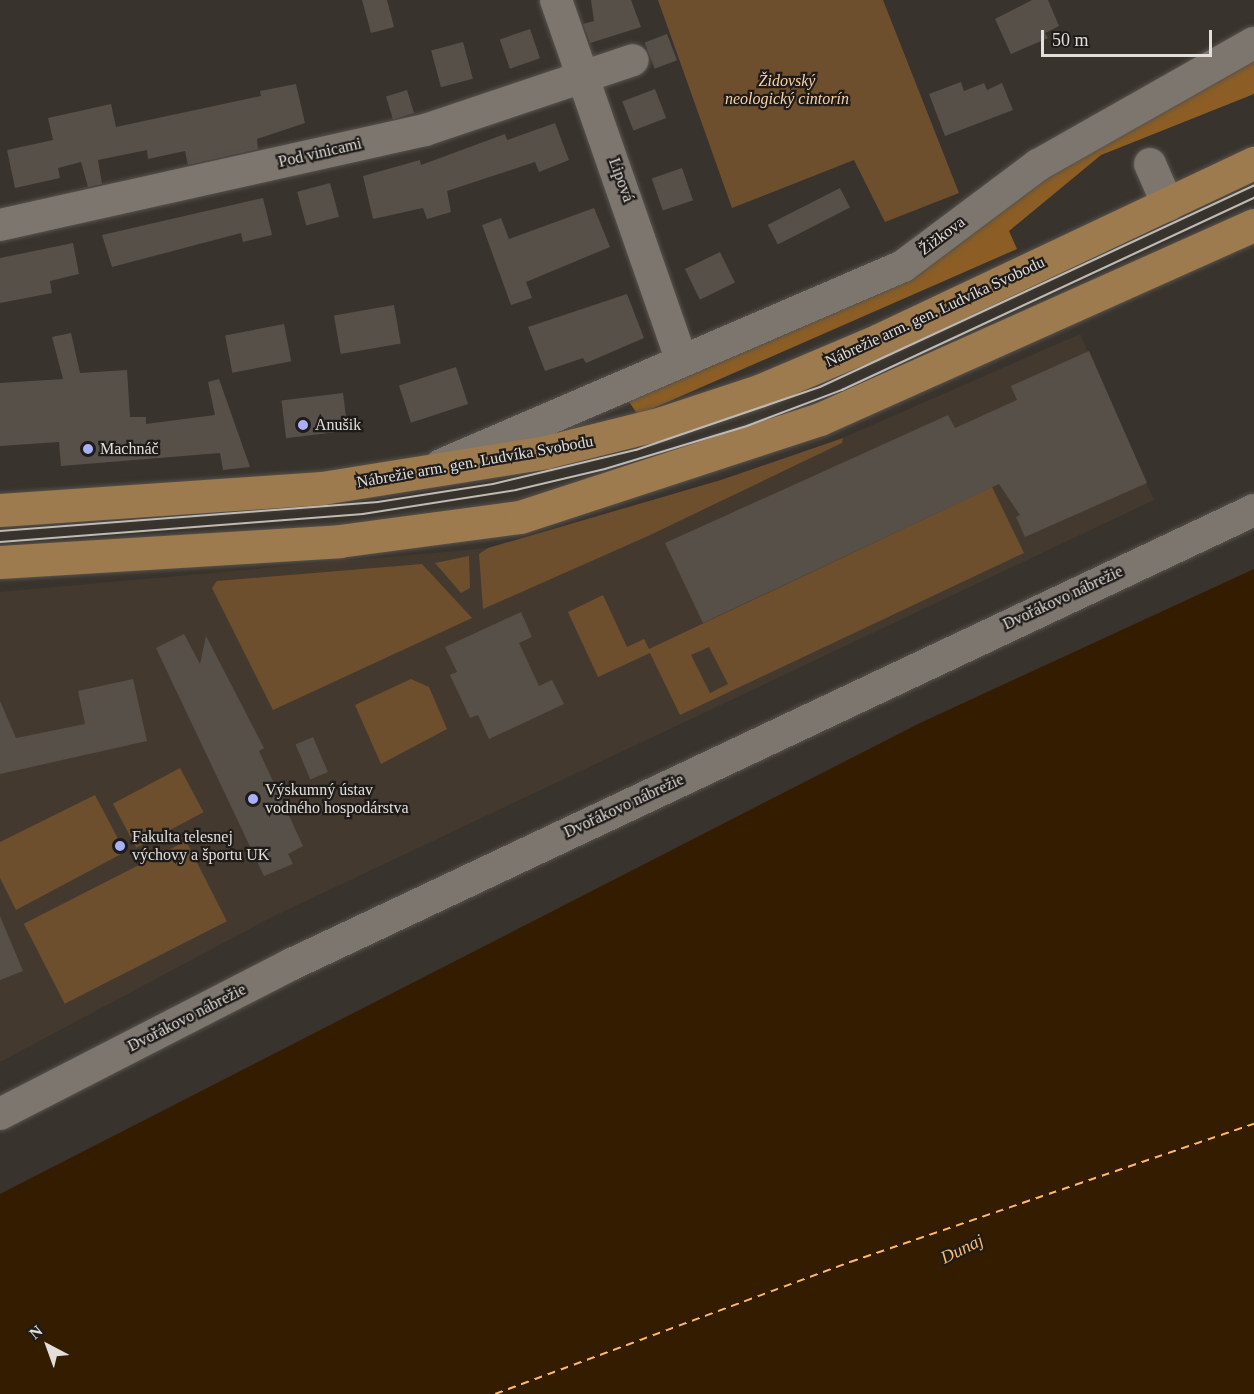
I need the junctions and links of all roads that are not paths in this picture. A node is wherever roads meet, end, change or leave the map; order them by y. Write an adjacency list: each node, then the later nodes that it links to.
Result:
1 (556, 0): 4 (street, Lipová)
2 (1254, 42): 10 (street, Žižkova)
3 (633, 60): 4 (street, Pod vinicami)
4 (582, 78): 8 (street, Pod vinicami); 10 (street, Lipová)
5 (1254, 163): 7 (main road, Nábrežie arm. gen. Ludvíka Svobodu)
6 (1150, 164): 7 (street)
7 (1168, 205): 13 (main road, Nábrežie arm. gen. Ludvíka Svobodu)
8 (0, 225)
9 (1254, 225): 16 (main road)
10 (682, 361): 11 (street, Žižkova)
11 (596, 397): 12 (street, Žižkova); 13 (street); 14 (street)
12 (510, 427): 14 (street); 15 (street, Žižkova)
13 (624, 433): 14 (main road, Nábrežie arm. gen. Ludvíka Svobodu)
14 (558, 449): 15 (main road, Nábrežie arm. gen. Ludvíka Svobodu); 16 (main road)
15 (423, 475): 17 (main road, Nábrežie arm. gen. Ludvíka Svobodu)
16 (570, 503): 19 (main road)
17 (0, 510)
18 (1254, 510): 20 (street, Dvořákovo nábrežie)
19 (0, 561)
20 (0, 1114)

